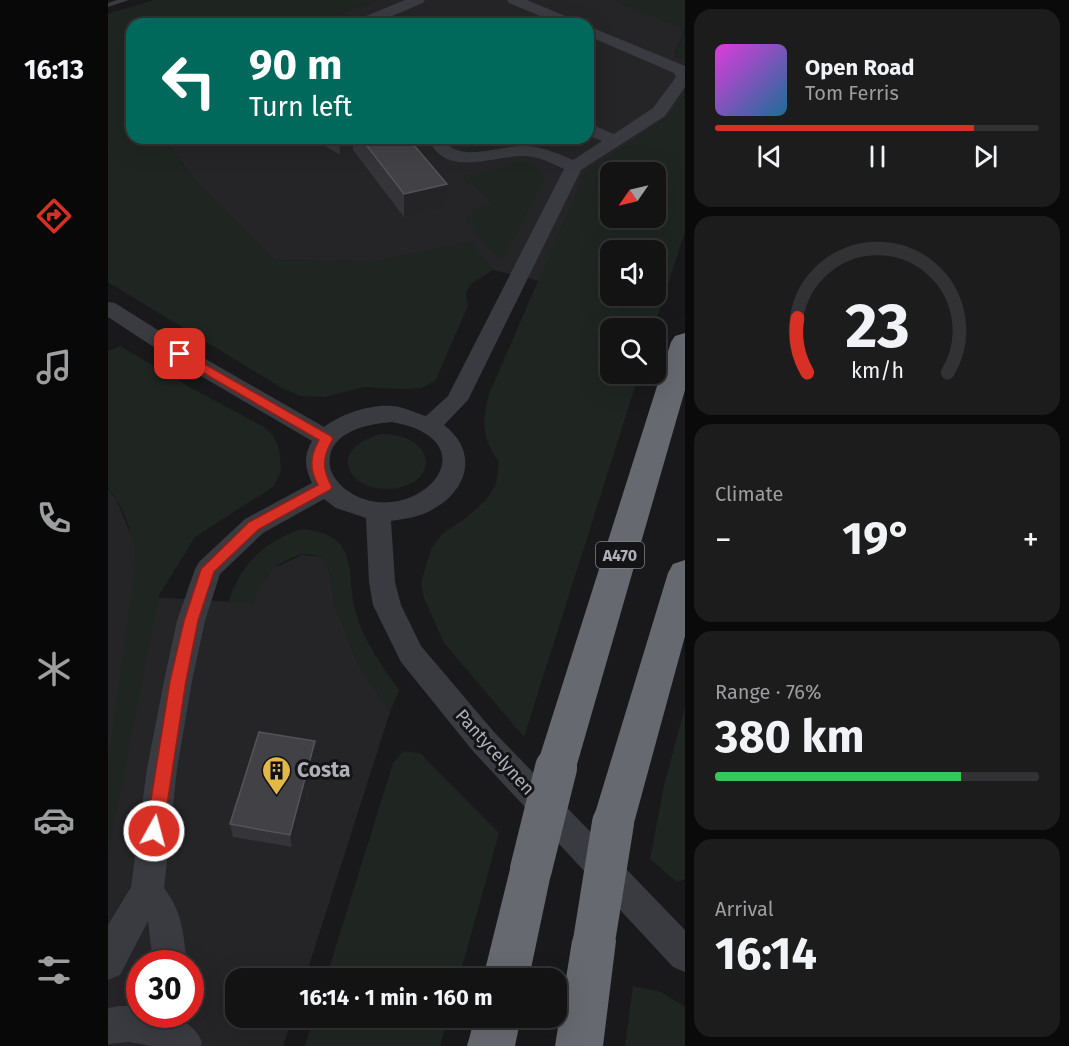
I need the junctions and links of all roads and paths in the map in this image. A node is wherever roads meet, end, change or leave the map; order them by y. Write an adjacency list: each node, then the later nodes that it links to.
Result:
1 (125, 0): 4 (lane)
2 (418, 0): 5 (street)
3 (514, 0): 6 (street)
4 (108, 5)
5 (373, 18)
6 (558, 18)
7 (594, 33): 9 (street)
8 (594, 131): 9 (street)
9 (615, 141): 11 (street)
10 (439, 144): 11 (street)
11 (574, 167): 14 (street)
12 (108, 308): 15 (street)
13 (685, 342): 23 (highway, A470, bridge)
14 (430, 425): 15 (street); 17 (street)
15 (326, 439): 16 (street)
16 (326, 487): 17 (street); 19 (street)
17 (378, 512): 21 (street, Pantycelynen)
18 (685, 573): 28 (highway, bridge)
19 (147, 892): 20 (street); 22 (street)
20 (168, 950)
21 (684, 952)
22 (108, 963)
23 (508, 968)
24 (108, 1026): 26 (street)
25 (495, 1028): 27 (highway)
26 (183, 1034)
27 (491, 1046)
28 (579, 1046)

